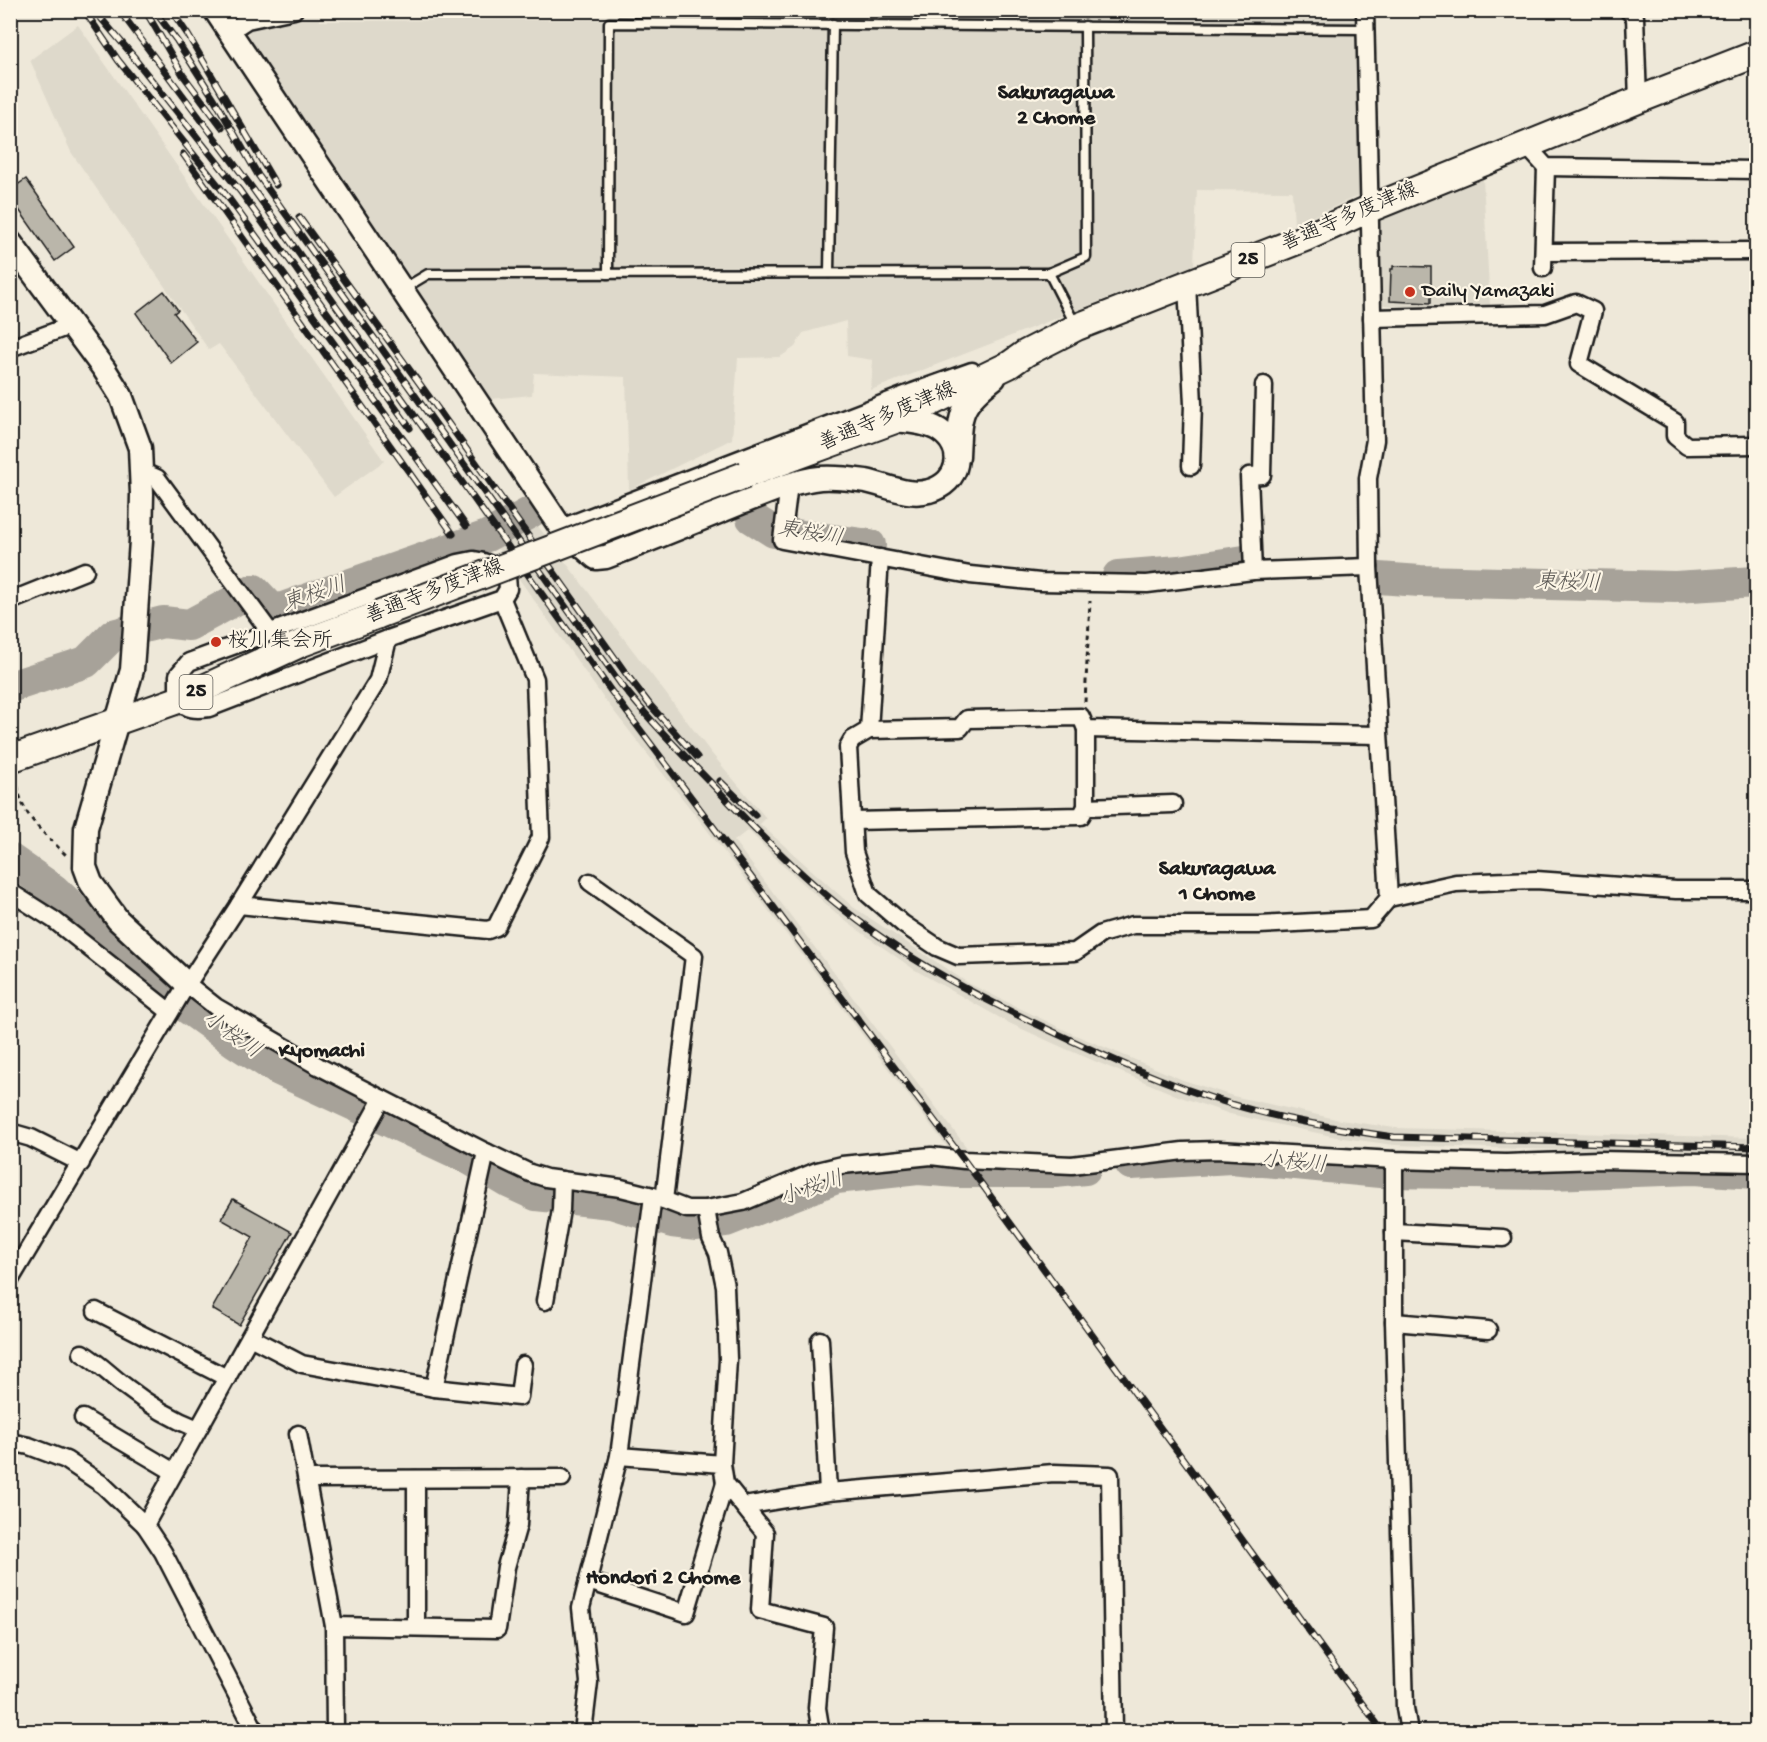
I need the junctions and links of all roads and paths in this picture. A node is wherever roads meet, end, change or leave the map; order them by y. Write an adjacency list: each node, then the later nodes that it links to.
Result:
1 (215, 10): 8 (street)
2 (294, 10): 8 (street)
3 (1365, 10): 7 (street)
4 (1628, 10): 10 (street)
5 (833, 24): 6 (lane); 17 (lane); 19 (lane)
6 (1085, 26): 7 (lane); 18 (lane)
7 (1366, 29): 14 (street)
8 (230, 31): 21 (street)
9 (1756, 54): 10 (main road, 善通寺多度津線 / 25)
10 (1638, 100): 11 (main road, 善通寺多度津線 / 25)
11 (1526, 145): 12 (street); 14 (main road, 善通寺多度津線 / 25)
12 (1546, 167): 13 (street); 16 (street)
13 (1756, 170)
14 (1370, 209): 20 (main road, 善通寺多度津線 / 25); 22 (street)
15 (10, 242): 23 (street)
16 (1756, 251)
17 (829, 273): 18 (lane); 19 (lane)
18 (1050, 273): 24 (lane)
19 (608, 274): 21 (lane)
20 (1187, 284): 24 (main road, 善通寺多度津線 / 25); 31 (street)
21 (402, 290): 34 (street)
22 (1372, 318): 29 (street); 36 (street)
23 (72, 325): 25 (street); 32 (street)
24 (1077, 327): 26 (main road, 善通寺多度津線 / 25)
25 (10, 348)
26 (1017, 359): 28 (main road, 善通寺多度津線 / 25); 30 (street); 34 (street)
27 (1264, 385): 38 (street)
28 (895, 420): 30 (street); 44 (main road, 善通寺多度津線 / 25, bridge)
29 (1756, 445)
30 (958, 456): 33 (street)
31 (1191, 466)
32 (141, 471): 42 (street); 45 (street)
33 (789, 484): 34 (street); 35 (street)
34 (561, 528)
35 (880, 558): 39 (street); 47 (street)
36 (1369, 567): 38 (street); 48 (street)
37 (85, 571): 41 (street)
38 (1253, 571): 39 (street)
39 (1090, 583): 46 (path)
40 (502, 599): 42 (street); 43 (street); 58 (street)
41 (10, 601)
42 (270, 632): 44 (street)
43 (388, 639): 44 (street); 58 (street)
44 (178, 700): 45 (main road, 善通寺多度津線 / 25)
45 (117, 721): 49 (main road, 善通寺多度津線 / 25); 59 (street)
46 (1083, 723): 47 (street); 48 (street); 51 (street)
47 (869, 730): 52 (street)
48 (1378, 735): 57 (street)
49 (14, 766): 53 (path)
50 (1173, 804): 51 (street)
51 (1086, 807): 52 (street)
52 (853, 820): 57 (street)
53 (72, 861)
54 (590, 882): 68 (street)
55 (1756, 890): 57 (street)
56 (10, 892): 60 (street)
57 (1389, 898)
58 (239, 904): 59 (street)
59 (184, 989): 60 (street); 61 (street)
60 (171, 1012): 64 (street)
61 (377, 1109): 63 (street); 77 (street)
62 (10, 1132): 64 (street)
63 (484, 1162): 67 (street); 82 (street)
64 (81, 1163): 72 (street)
65 (1756, 1163): 66 (street)
66 (1394, 1171): 69 (street); 70 (street)
67 (562, 1184): 68 (street); 73 (street)
68 (654, 1207): 69 (street); 87 (street)
69 (708, 1219): 88 (street)
70 (1394, 1232): 71 (street); 75 (street)
71 (1503, 1238)
72 (10, 1280)
73 (545, 1301)
74 (96, 1311): 81 (street)
75 (1394, 1322): 76 (street); 106 (street)
76 (1488, 1330)
77 (250, 1337): 81 (street); 82 (street)
78 (820, 1340): 95 (street)
79 (82, 1353): 84 (street)
80 (523, 1365): 82 (street)
81 (227, 1378): 84 (street)
82 (434, 1388)
83 (83, 1418): 89 (street)
84 (198, 1429): 89 (street)
85 (298, 1434): 92 (street)
86 (10, 1442): 97 (street)
87 (619, 1456): 88 (street); 98 (street)
88 (722, 1464): 94 (street)
89 (174, 1472): 97 (street)
90 (521, 1478): 91 (street); 93 (street); 100 (street)
91 (562, 1478)
92 (308, 1479): 93 (street); 99 (street)
93 (416, 1479): 100 (street)
94 (725, 1483): 96 (street); 98 (street)
95 (828, 1492): 96 (street); 105 (street)
96 (744, 1506): 104 (street)
97 (145, 1525): 101 (street)
98 (588, 1581): 103 (street)
99 (334, 1626): 100 (street); 102 (street)
100 (416, 1628)
101 (256, 1731)
102 (335, 1731)
103 (583, 1731)
104 (821, 1731)
105 (1114, 1731)
106 (1409, 1731)

